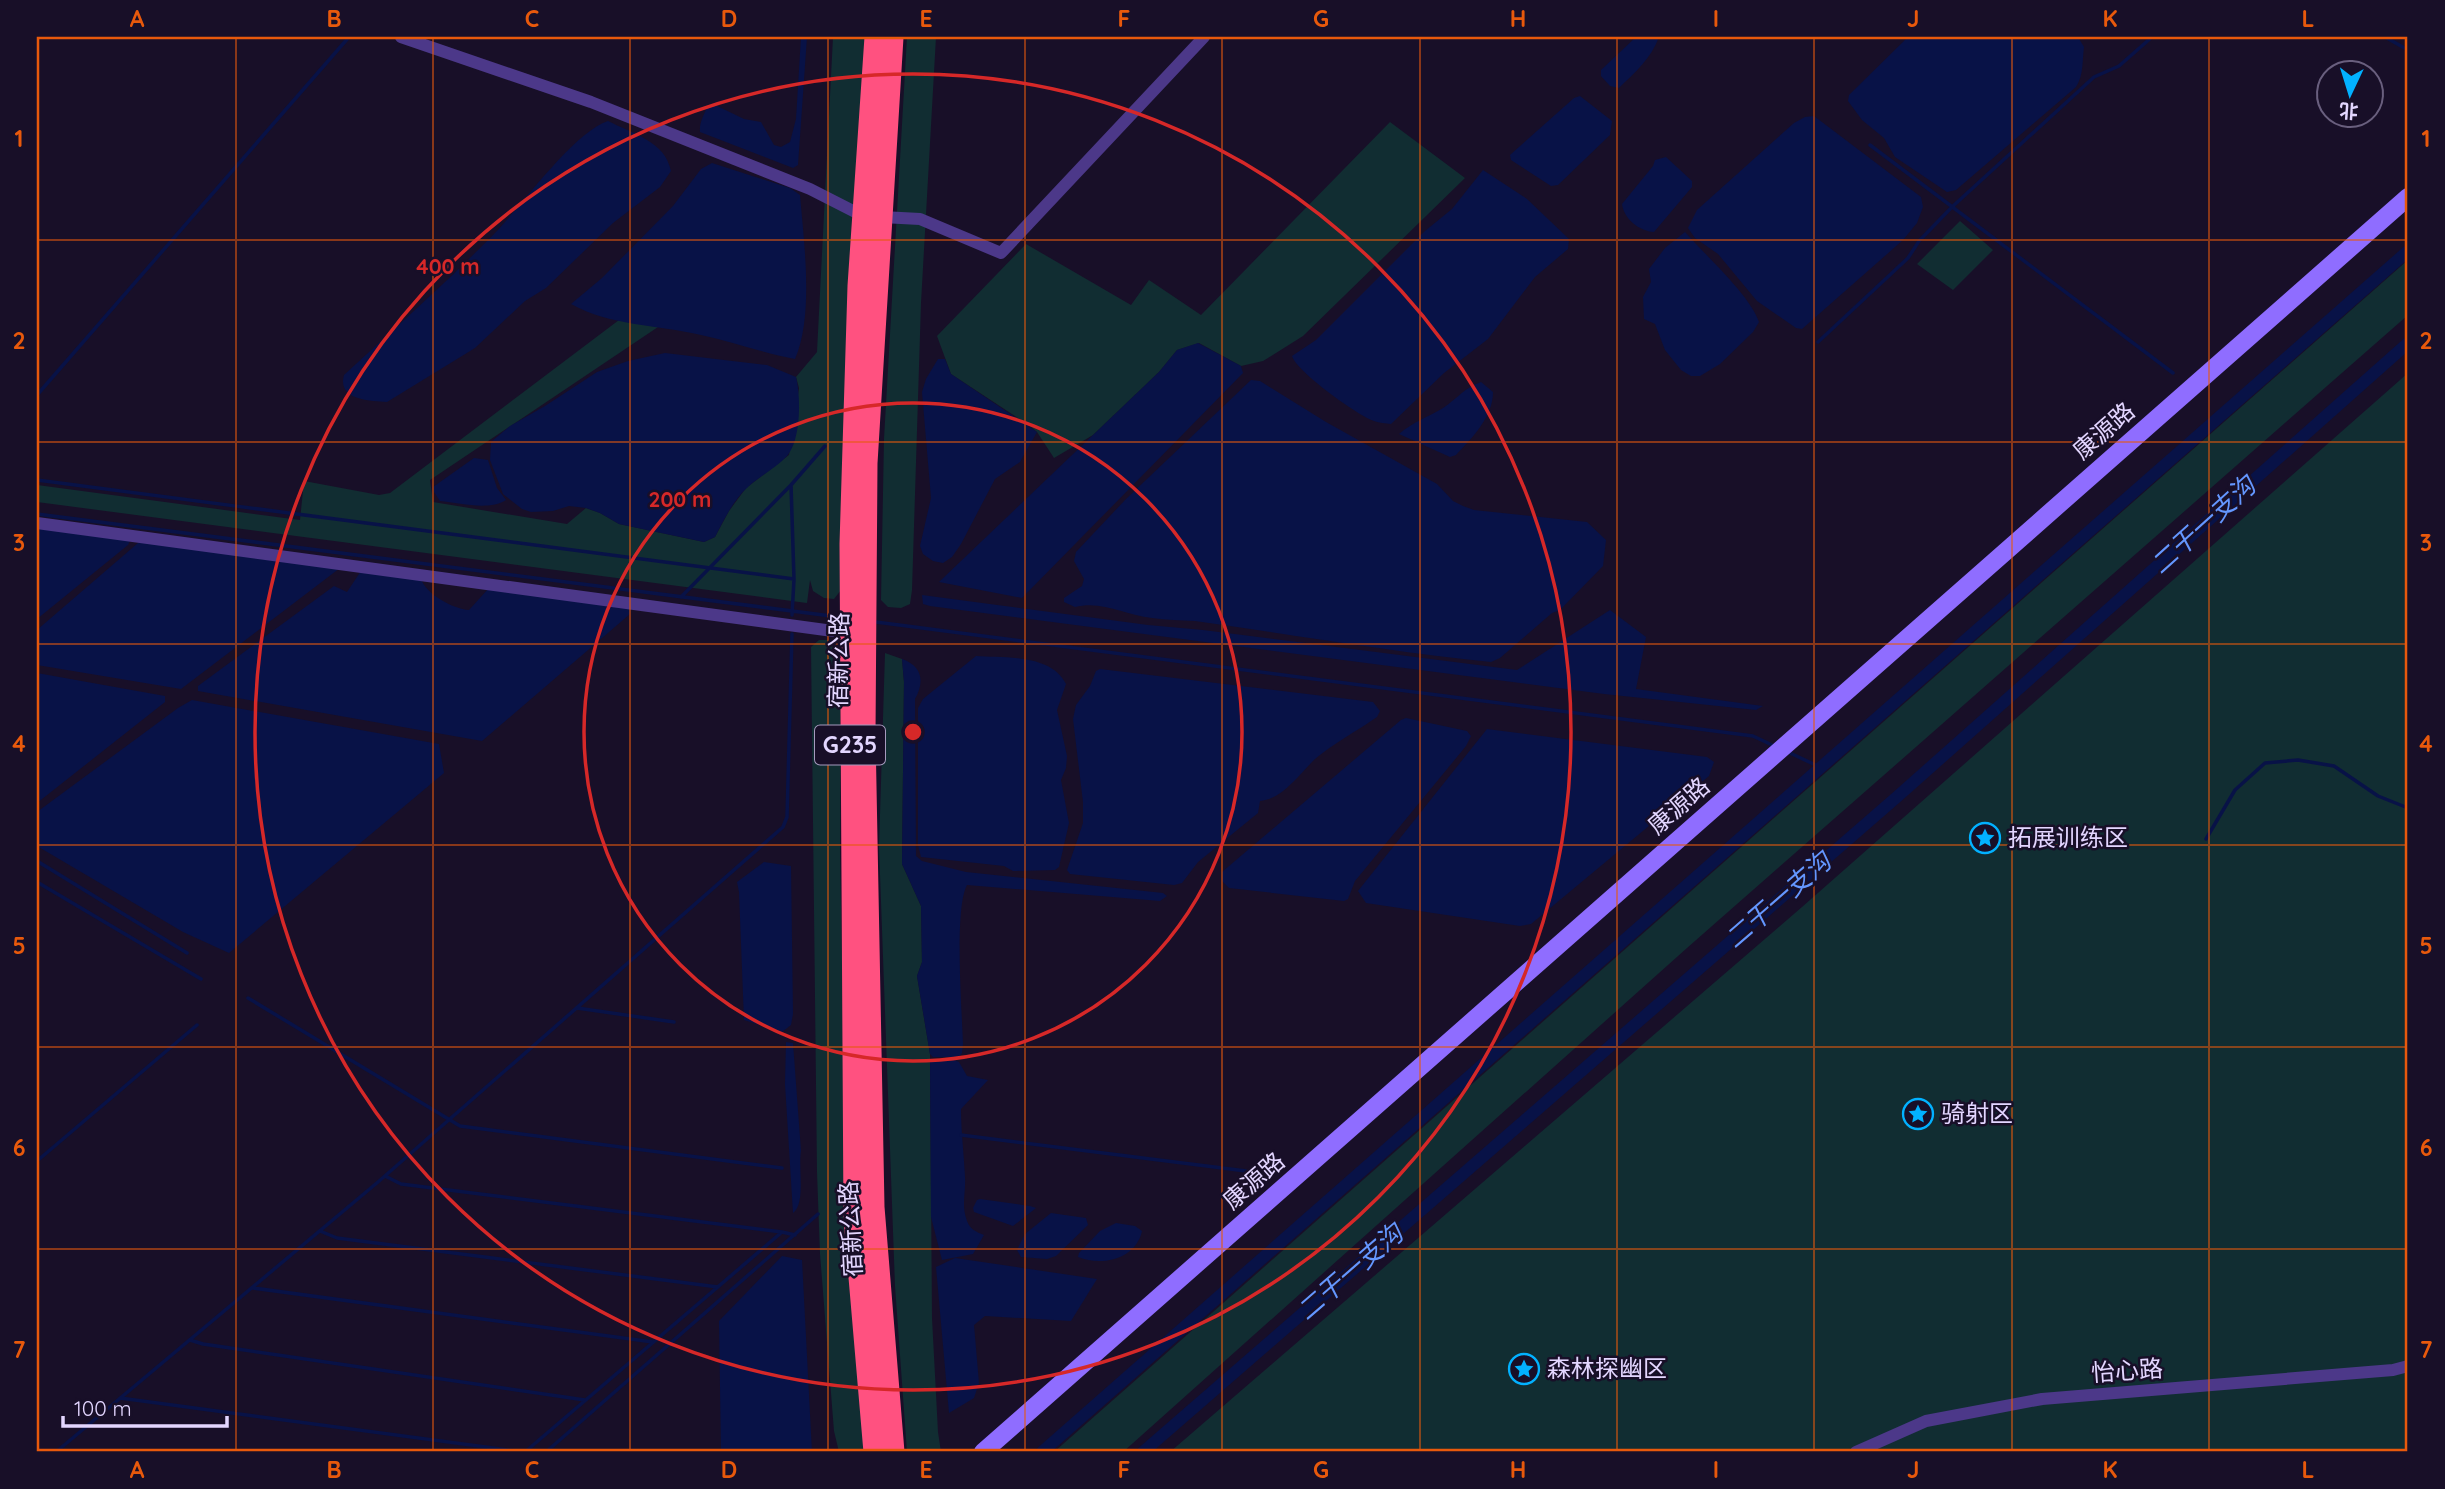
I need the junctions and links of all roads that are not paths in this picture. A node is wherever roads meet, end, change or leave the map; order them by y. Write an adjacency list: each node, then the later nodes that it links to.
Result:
1 (401, 37): 6 (street)
2 (875, 37): 6 (highway, 宿新公路 / G235)
3 (892, 37): 6 (highway, 宿新公路)
4 (1205, 37): 6 (street)
5 (2408, 197): 12 (street, 康源路)
6 (872, 216): 8 (highway, 宿新公路 / G235)
7 (37, 523): 8 (street)
8 (858, 634): 10 (highway, 宿新公路 / G235); 11 (highway, 宿新公路)
9 (2408, 1366): 13 (street, 怡心路)
10 (874, 1452)
11 (894, 1452)
12 (983, 1452)
13 (1856, 1452)

